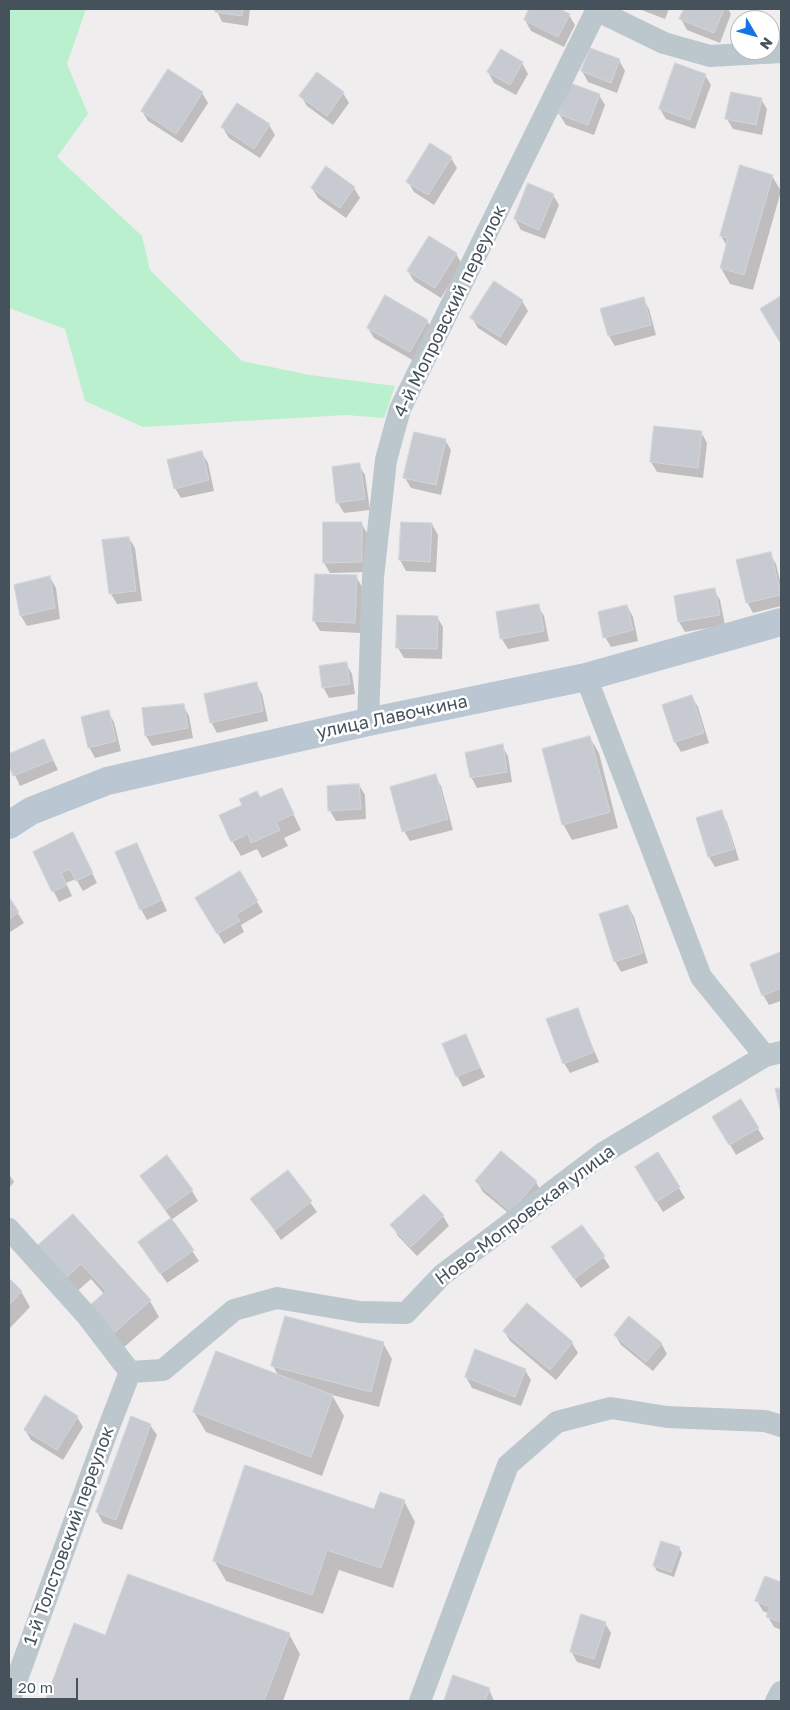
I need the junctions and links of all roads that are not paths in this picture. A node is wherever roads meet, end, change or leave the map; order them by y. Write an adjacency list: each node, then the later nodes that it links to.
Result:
1 (596, 9): 2 (street); 5 (street, 4-й Мопровский переулок)
2 (781, 52)
3 (781, 622): 4 (main road, улица Лавочкина)
4 (586, 677): 5 (main road, улица Лавочкина); 7 (street)
5 (368, 722): 6 (main road, улица Лавочкина)
6 (9, 825)
7 (773, 1054): 9 (street, Ново-Мопровская улица)
8 (9, 1229): 9 (street)
9 (130, 1372): 12 (street, 1-й Толстовский переулок)
10 (781, 1426): 13 (street)
11 (781, 1692): 14 (street)
12 (9, 1701)
13 (420, 1701)
14 (776, 1701)

